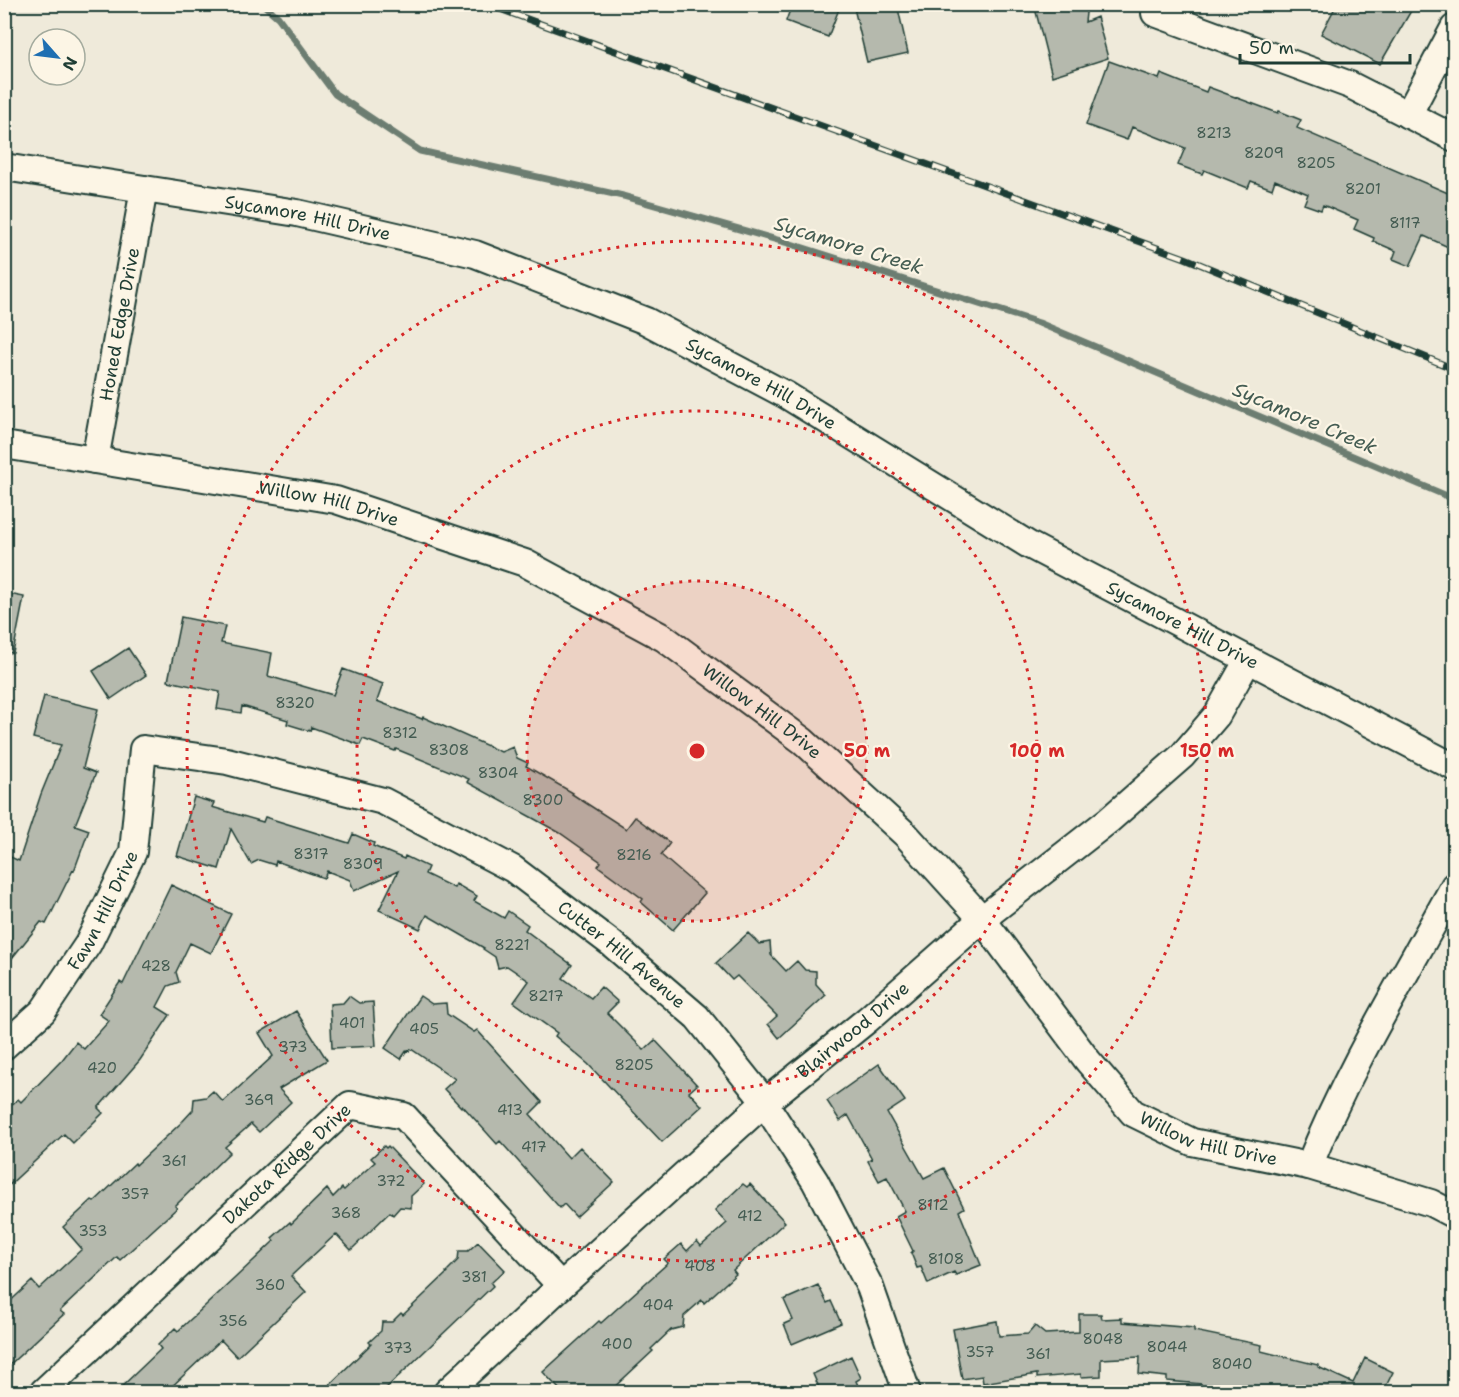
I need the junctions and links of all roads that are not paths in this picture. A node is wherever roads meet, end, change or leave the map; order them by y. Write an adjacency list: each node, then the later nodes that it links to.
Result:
1 (1157, 9): 3 (street)
2 (1455, 28): 3 (street)
3 (1408, 115): 4 (street)
4 (1455, 138)
5 (4, 167): 6 (street, Sycamore Hill Drive)
6 (144, 189): 8 (street, Honed Edge Drive); 9 (street, Sycamore Hill Drive)
7 (4, 445): 8 (street, Willow Hill Drive)
8 (95, 460): 13 (street, Willow Hill Drive)
9 (1248, 660): 11 (street, Sycamore Hill Drive); 13 (street, Blairwood Drive)
10 (143, 749): 14 (street, Fawn Hill Drive); 15 (street, Cutter Hill Avenue)
11 (1455, 767)
12 (1455, 886): 16 (street)
13 (982, 919): 15 (street, Blairwood Drive); 16 (street, Willow Hill Drive)
14 (4, 1046)
15 (764, 1102): 18 (street, Blairwood Drive); 21 (street, Cutter Hill Avenue)
16 (1309, 1166): 17 (street, Willow Hill Drive)
17 (1455, 1215)
18 (561, 1286): 19 (street, Dakota Ridge Drive); 20 (street, Blairwood Drive)
19 (43, 1392)
20 (447, 1392)
21 (907, 1392)

